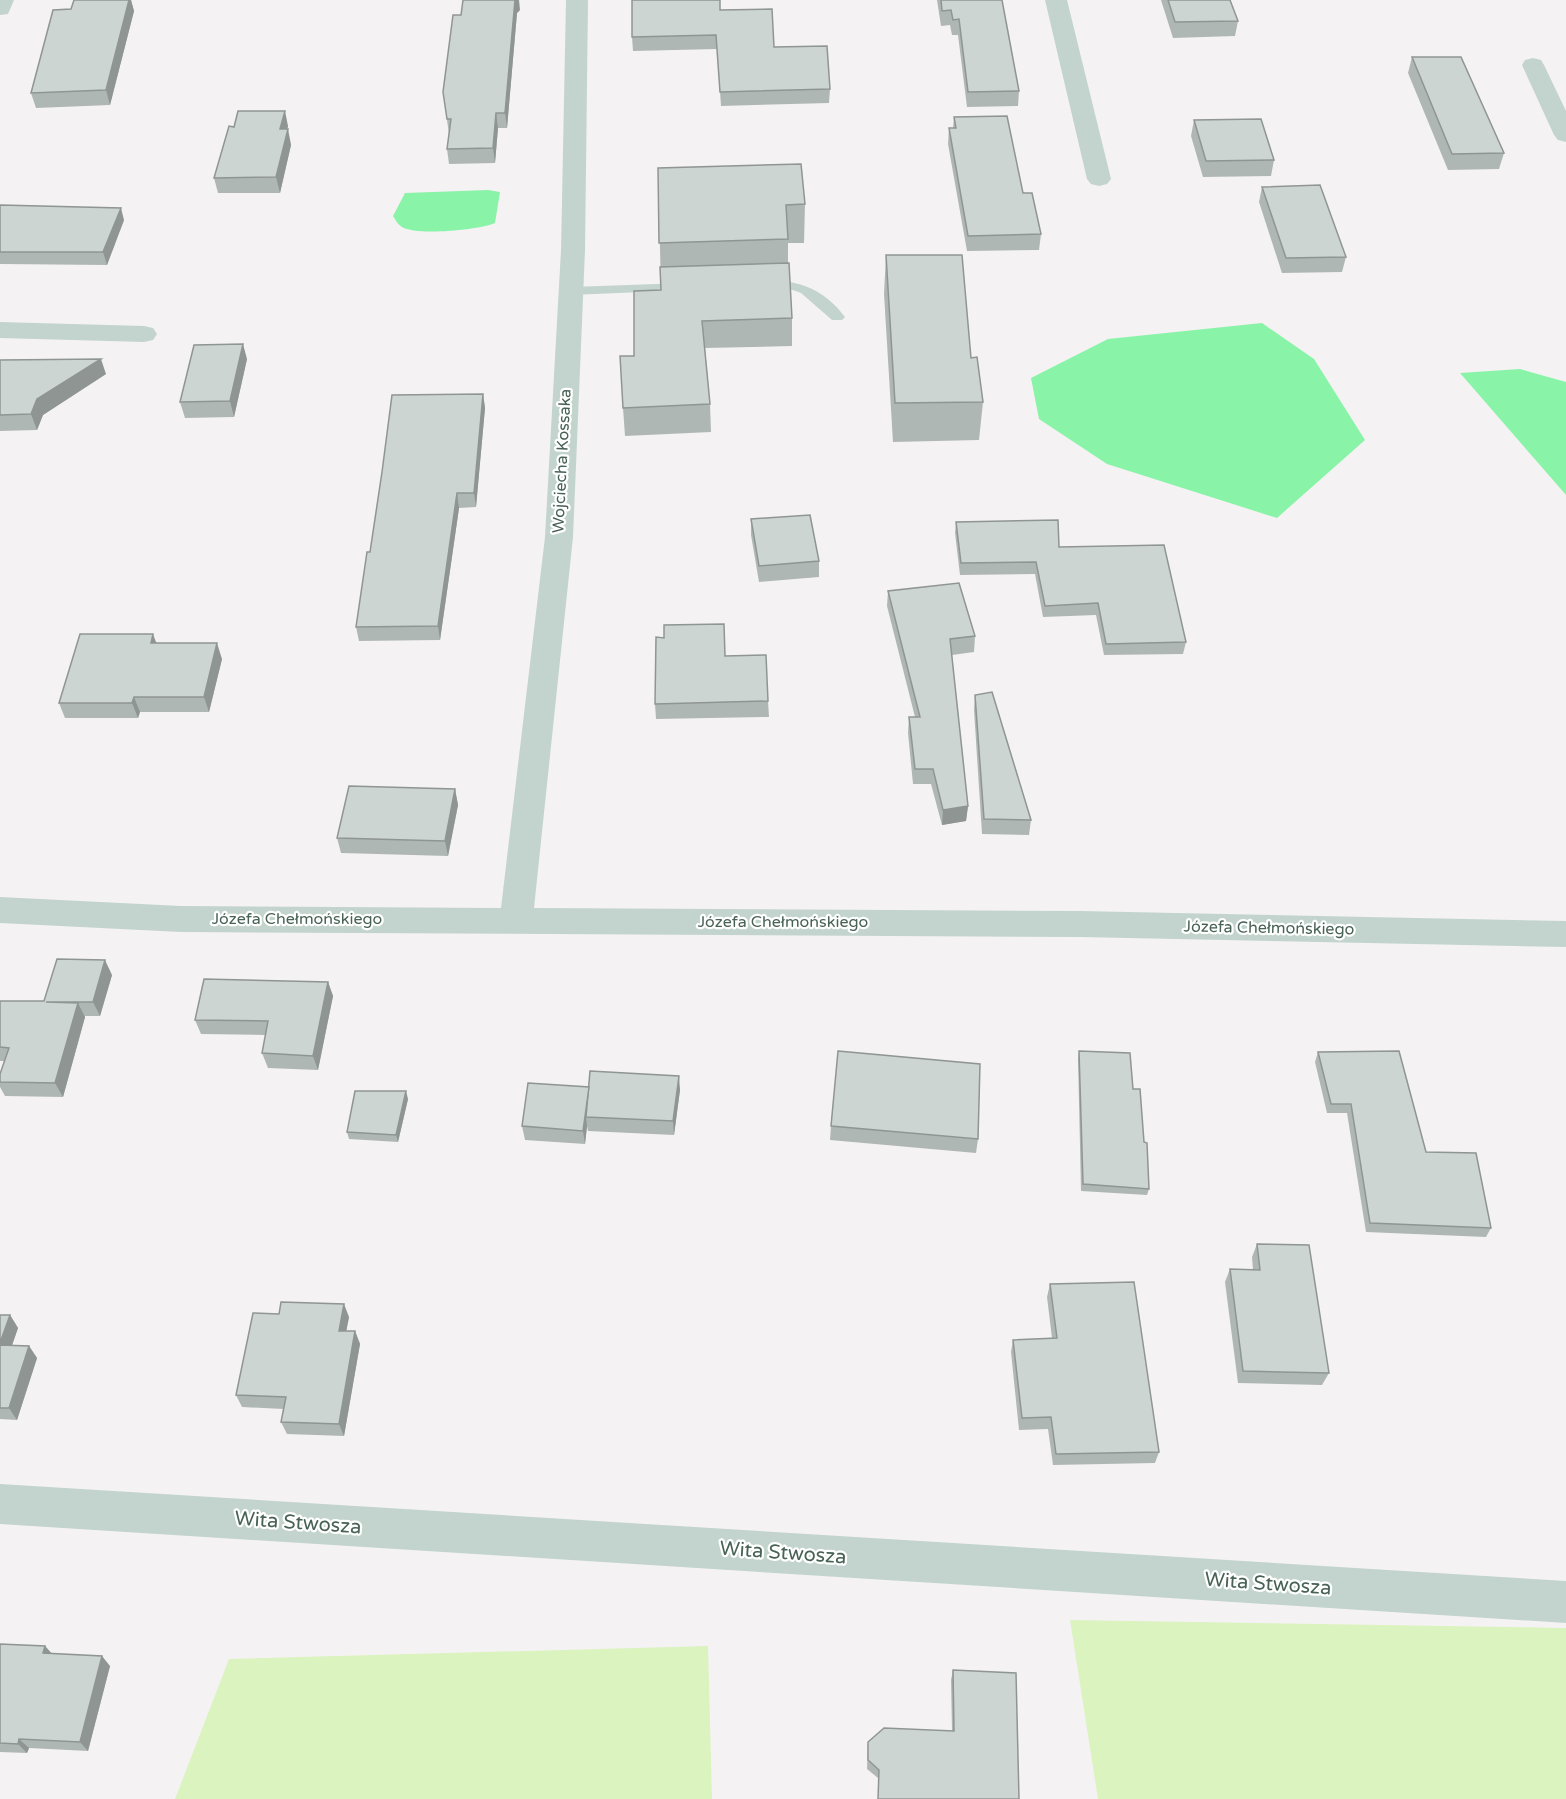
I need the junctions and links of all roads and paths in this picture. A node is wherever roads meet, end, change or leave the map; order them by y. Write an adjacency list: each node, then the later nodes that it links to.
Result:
1 (3, 0): 4 (street)
2 (577, 0): 10 (street, Wojciecha Kossaka)
3 (1056, 0): 7 (street)
4 (0, 9)
5 (1533, 65): 6 (street)
6 (1566, 135)
7 (1099, 178)
8 (746, 285): 11 (lane)
9 (699, 286): 10 (lane)
10 (571, 291): 15 (street, Wojciecha Kossaka)
11 (837, 317)
12 (0, 330): 13 (street)
13 (144, 334)
14 (0, 910): 15 (street, Józefa Chełmońskiego)
15 (516, 920): 16 (street, Józefa Chełmońskiego)
16 (1566, 934)
17 (0, 1504): 18 (street, Wita Stwosza)
18 (1566, 1602)

